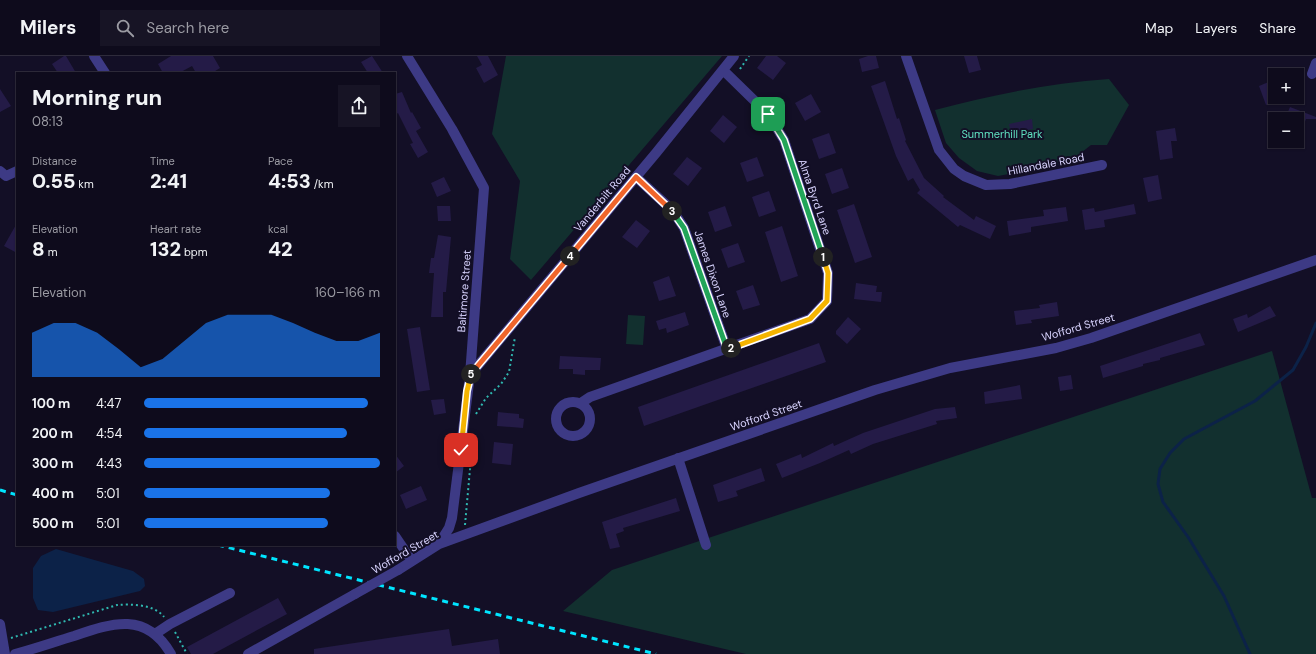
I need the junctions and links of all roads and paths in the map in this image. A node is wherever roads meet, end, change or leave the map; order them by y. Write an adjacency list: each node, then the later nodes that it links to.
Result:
1 (94, 56): 9 (street)
2 (407, 56): 18 (street, Baltimore Street)
3 (734, 56): 8 (street, Vanderbilt Road)
4 (749, 56): 7 (path)
5 (906, 56): 11 (street, Hillandale Road)
6 (1316, 63): 10 (street)
7 (740, 69)
8 (723, 70): 14 (street, Vanderbilt Road); 17 (street, Alma Byrd Lane)
9 (104, 72)
10 (1312, 74)
11 (1102, 165)
12 (16, 171): 13 (street)
13 (3, 173)
14 (636, 177): 17 (street, James Dixon Lane); 18 (street, Vanderbilt Road)
15 (1316, 260): 22 (street, Wofford Street)
16 (515, 337): 20 (path)
17 (727, 349): 19 (street, Alma Byrd Lane)
18 (470, 375): 25 (street, Baltimore Street)
19 (581, 403)
20 (475, 416)
21 (471, 454): 23 (path)
22 (678, 458): 25 (street, Wofford Street); 26 (street)
23 (465, 528)
24 (396, 537): 27 (street)
25 (439, 544): 27 (street, Wofford Street)
26 (706, 545)
27 (412, 561): 34 (street, Wofford Street, bridge)
28 (230, 593): 30 (street)
29 (0, 624): 31 (street)
30 (155, 634): 32 (street); 33 (street)
31 (5, 654)
32 (14, 654)
33 (171, 654)
34 (248, 654)

